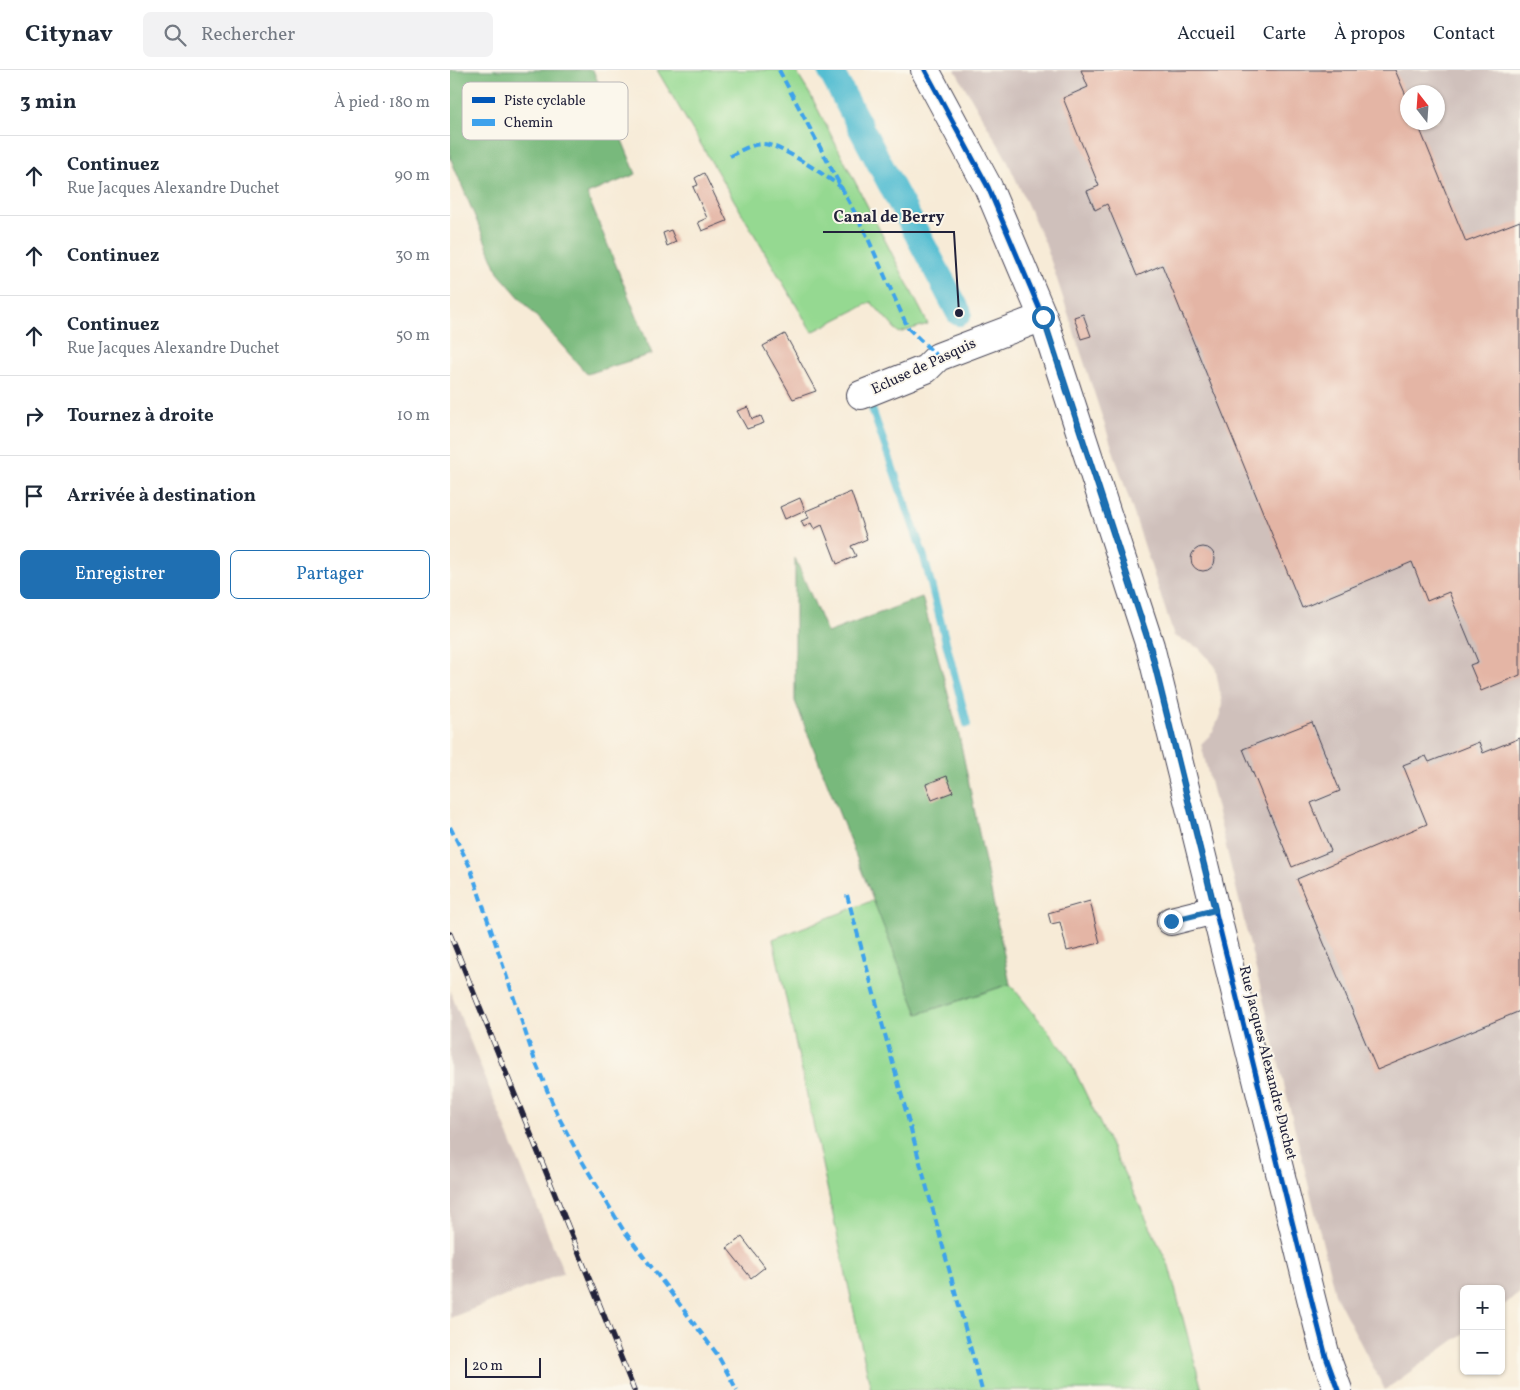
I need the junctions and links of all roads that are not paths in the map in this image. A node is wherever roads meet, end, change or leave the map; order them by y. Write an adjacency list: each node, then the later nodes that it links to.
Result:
1 (925, 70): 2 (street)
2 (1043, 317): 3 (street, Ecluse de Pasquis); 4 (street, Rue Jacques Alexandre Duchet)
3 (861, 395)
4 (1215, 910): 5 (street); 6 (street, Rue Jacques Alexandre Duchet)
5 (1171, 921)
6 (1338, 1390)

